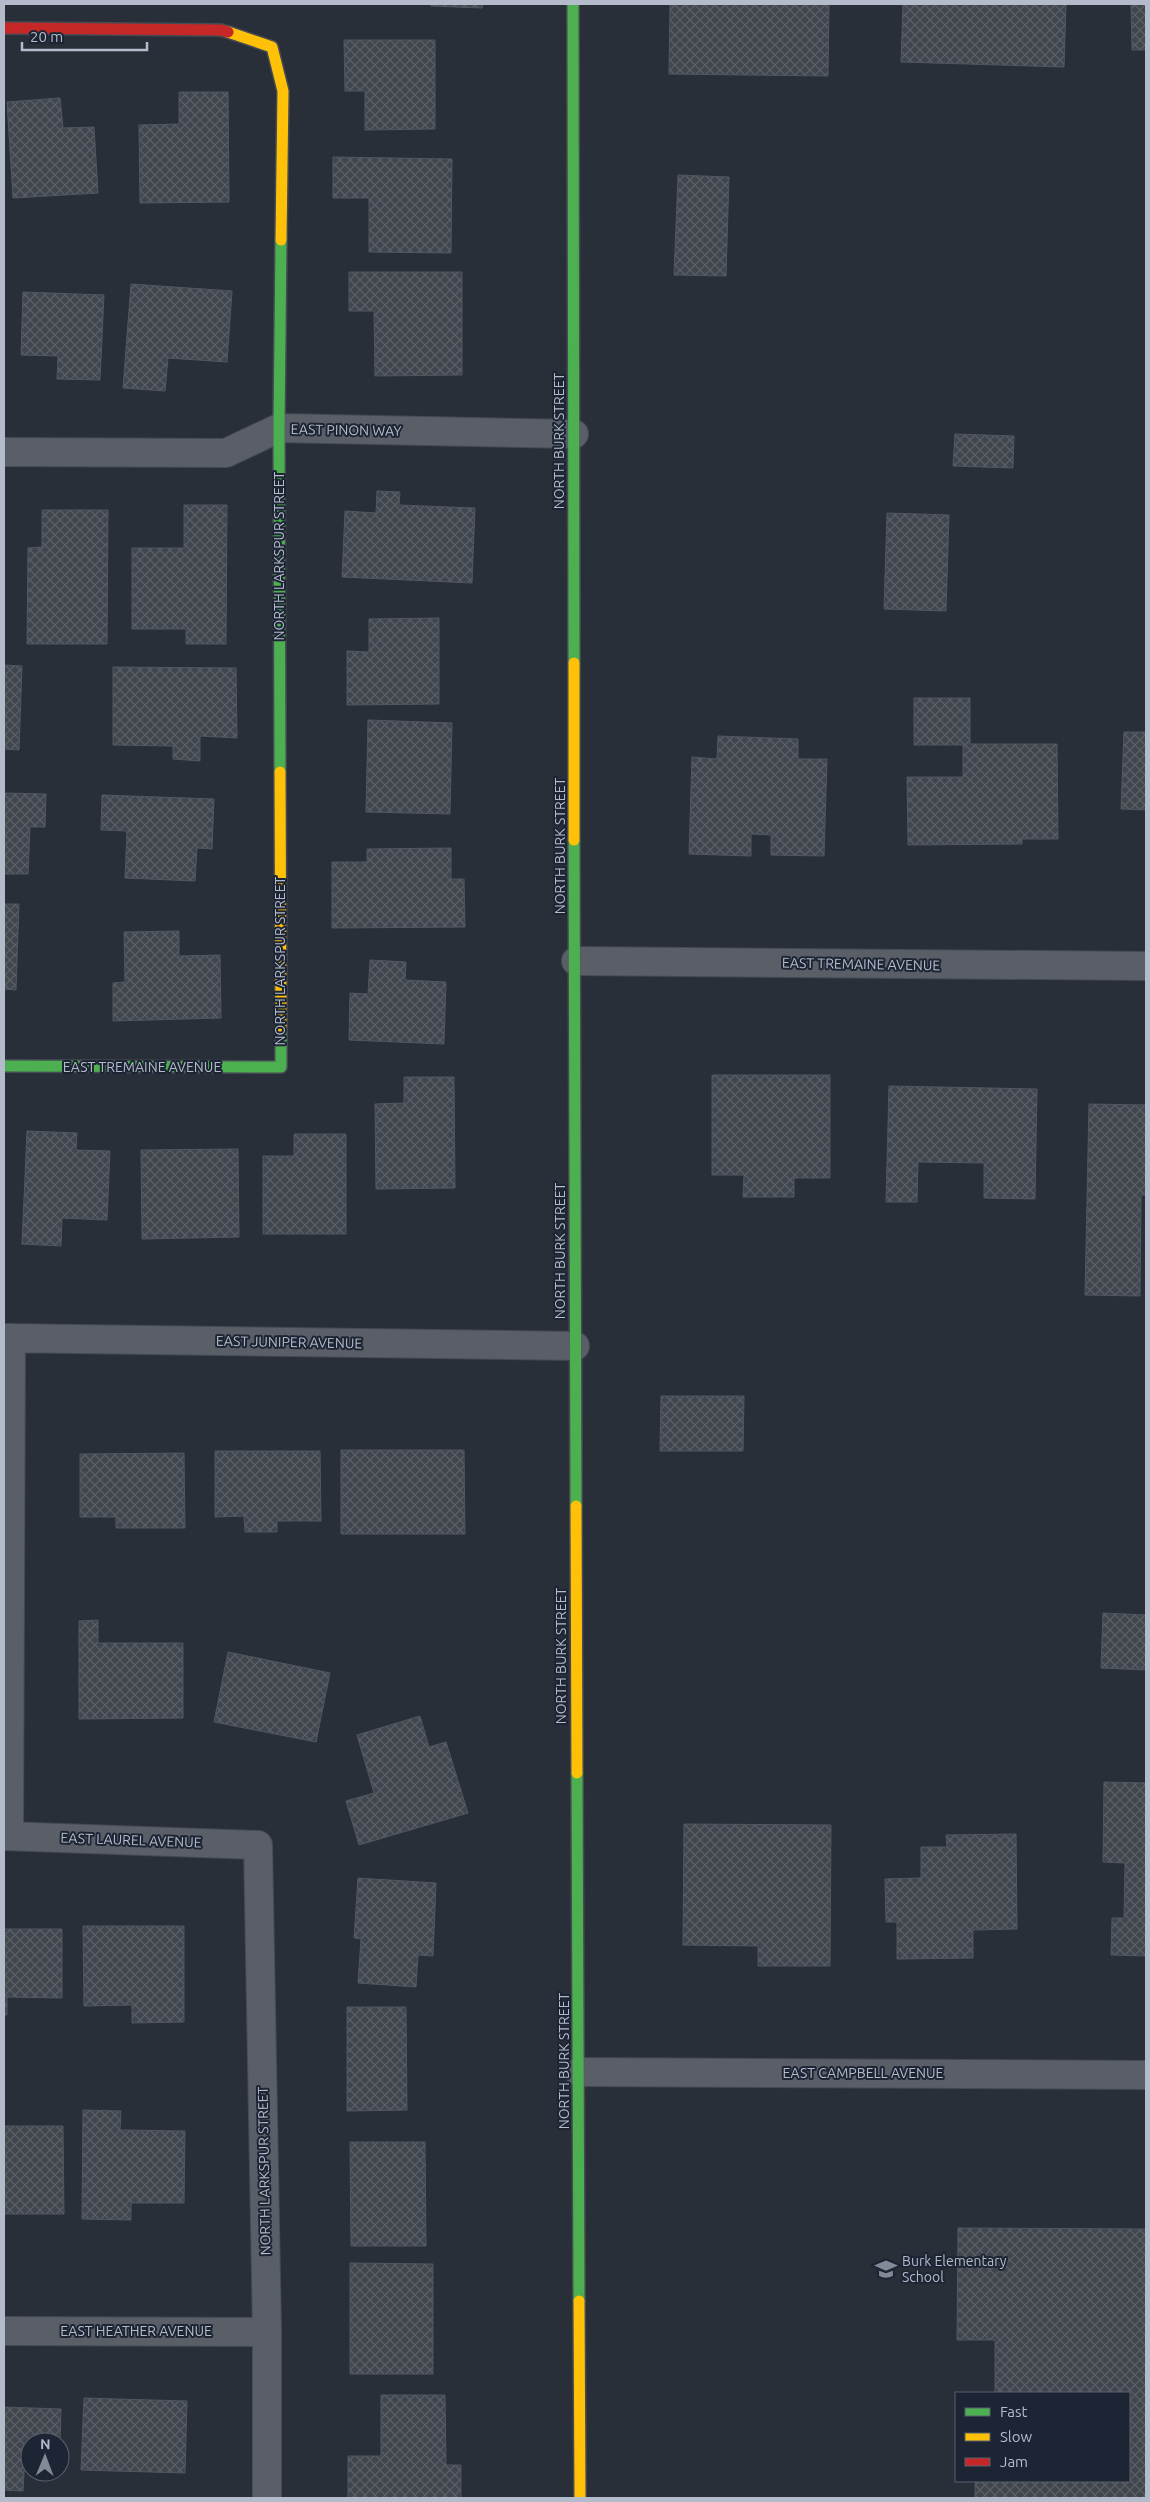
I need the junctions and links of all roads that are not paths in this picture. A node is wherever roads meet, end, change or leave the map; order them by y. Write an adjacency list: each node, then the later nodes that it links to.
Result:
1 (573, 4): 4 (street, NORTH BURK STREET)
2 (4, 28): 3 (street, NORTH LARKSPUR STREET)
3 (278, 428): 4 (street, EAST PINON WAY); 5 (street, EAST PINON WAY); 9 (street, NORTH LARKSPUR STREET)
4 (574, 434): 6 (street, NORTH BURK STREET)
5 (4, 452)
6 (576, 961): 7 (street, EAST TREMAINE AVENUE); 11 (street, NORTH BURK STREET)
7 (1146, 966)
8 (4, 1066): 9 (street, EAST TREMAINE AVENUE)
9 (281, 1067)
10 (7, 1338): 11 (street, EAST JUNIPER AVENUE); 12 (street)
11 (575, 1346): 14 (street, NORTH BURK STREET)
12 (6, 1836): 13 (street, EAST LAUREL AVENUE)
13 (258, 1845): 17 (street, NORTH LARKSPUR STREET)
14 (579, 2072): 15 (street, EAST CAMPBELL AVENUE); 19 (street, NORTH BURK STREET)
15 (1146, 2075)
16 (4, 2331): 17 (street, EAST HEATHER AVENUE)
17 (268, 2332): 18 (street, NORTH LARKSPUR STREET)
18 (267, 2498)
19 (580, 2498)

